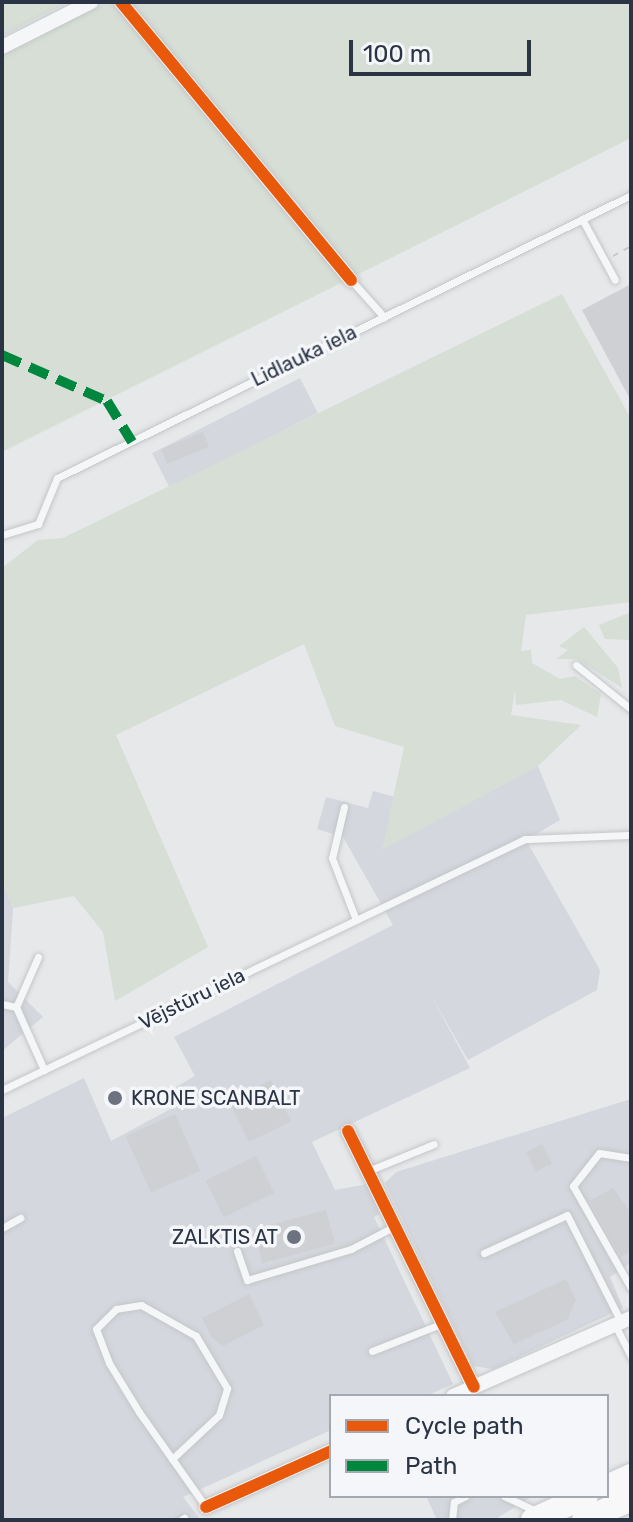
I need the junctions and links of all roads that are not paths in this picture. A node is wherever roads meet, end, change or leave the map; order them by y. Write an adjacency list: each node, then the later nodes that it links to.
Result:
1 (91, 2): 3 (street)
2 (121, 2): 6 (street)
3 (2, 47)
4 (631, 195): 5 (lane, Lidlauka iela)
5 (582, 219): 7 (lane); 8 (lane, Lidlauka iela)
6 (351, 280): 8 (lane)
7 (615, 280)
8 (384, 317): 9 (lane, Lidlauka iela)
9 (2, 535)
10 (576, 665): 11 (lane)
11 (631, 709)
12 (344, 807): 14 (lane)
13 (631, 835): 14 (lane, Vējstūru iela)
14 (356, 920): 18 (lane, Vējstūru iela)
15 (38, 957): 17 (lane)
16 (2, 1004): 17 (lane)
17 (16, 1007): 18 (lane)
18 (44, 1070): 19 (lane, Vējstūru iela)
19 (2, 1090)
20 (348, 1131): 23 (street)
21 (434, 1144): 23 (lane)
22 (631, 1158): 29 (lane)
23 (368, 1171): 25 (street)
24 (20, 1218): 26 (lane)
25 (395, 1226): 27 (lane); 31 (street)
26 (2, 1228)
27 (237, 1251)
28 (484, 1253): 30 (lane)
29 (631, 1288)
30 (622, 1322): 33 (lane); 34 (street)
31 (443, 1323): 32 (lane); 34 (street)
32 (372, 1351)
33 (631, 1357)
34 (474, 1387): 35 (street)
35 (458, 1394)
36 (329, 1452): 44 (street)
37 (172, 1459): 37 (lane); 44 (lane)
38 (631, 1476): 39 (highway)
39 (609, 1486)
40 (462, 1498): 46 (lane)
41 (507, 1498): 45 (lane)
42 (582, 1498): 45 (highway)
43 (631, 1499): 47 (highway)
44 (206, 1507)
45 (539, 1517)
46 (452, 1520)
47 (584, 1520)

